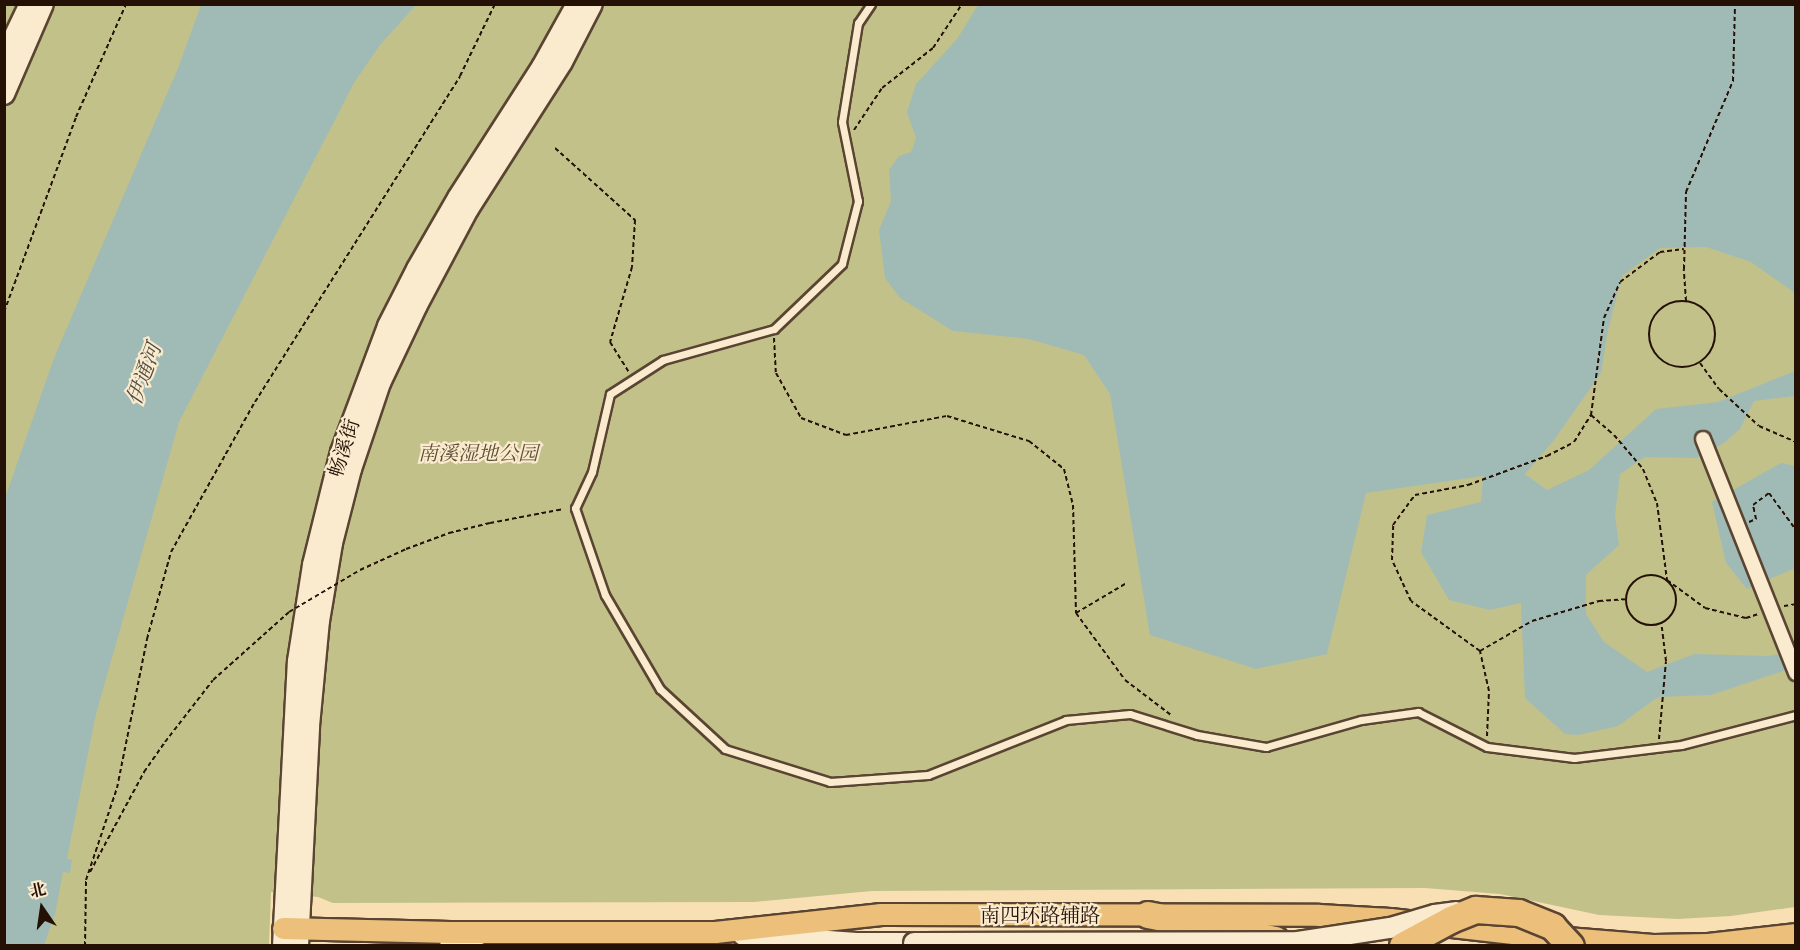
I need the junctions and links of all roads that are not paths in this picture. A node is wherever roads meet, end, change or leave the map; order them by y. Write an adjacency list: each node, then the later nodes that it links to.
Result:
1 (29, 4): 6 (main road)
2 (43, 4): 7 (main road)
3 (577, 4): 16 (main road, 畅溪街)
4 (592, 4): 16 (main road, 畅溪街)
5 (871, 4): 10 (lane)
6 (4, 57)
7 (4, 94)
8 (1702, 439): 9 (street, bridge)
9 (1796, 673)
10 (1796, 715)
11 (1476, 910): 14 (main road, bridge); 19 (highway, bridge); 20 (highway, bridge)
12 (1148, 915): 14 (main road, 南四环路辅路); 15 (main road, 南四环路辅路); 18 (highway)
13 (485, 932): 14 (main road, 南四环路辅路); 16 (main road, 南四环路辅路); 17 (main road)
14 (715, 932)
15 (1796, 934)
16 (291, 937)
17 (450, 945)
18 (1297, 945)
19 (1403, 945)
20 (1571, 945)

